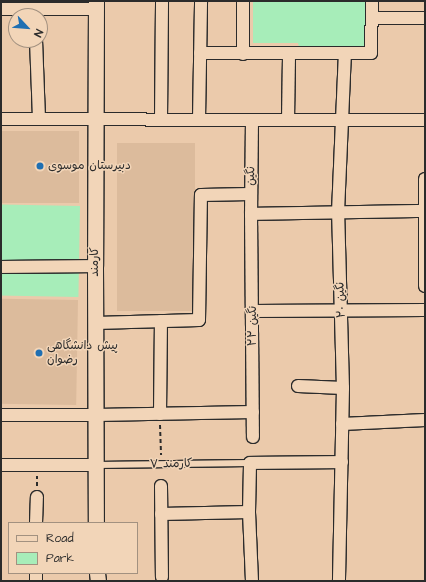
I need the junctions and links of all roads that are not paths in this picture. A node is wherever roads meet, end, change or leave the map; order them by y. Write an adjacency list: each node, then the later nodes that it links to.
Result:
1 (162, 1): 17 (street)
2 (201, 1): 10 (street)
3 (243, 1): 12 (street)
4 (372, 1): 7 (street)
5 (96, 5): 6 (street); 16 (street, کارمند)
6 (48, 8)
7 (372, 18): 8 (street); 11 (street)
8 (425, 18)
9 (36, 48): 15 (street)
10 (200, 53): 12 (street); 18 (street)
11 (345, 53): 13 (street); 21 (street, نگین ۲۰)
12 (243, 54): 13 (street)
13 (289, 54): 20 (street)
14 (1, 118): 15 (street)
15 (39, 118): 16 (street)
16 (96, 118): 17 (street); 28 (street, کارمند)
17 (161, 119): 18 (street)
18 (199, 119): 19 (street)
19 (252, 120): 20 (street); 24 (street, نگین)
20 (288, 120): 21 (street)
21 (342, 120): 22 (street); 26 (street, نگین ۲۰)
22 (425, 120)
23 (425, 179): 25 (street)
24 (250, 194): 27 (street, نگین); 34 (street)
25 (424, 211): 26 (street); 30 (street)
26 (338, 212): 27 (street); 33 (street, نگین ۲۰)
27 (251, 214): 32 (street, نگین ۲۲)
28 (95, 266): 29 (street); 35 (street, کارمند)
29 (1, 267)
30 (425, 286)
31 (425, 310): 33 (street)
32 (252, 311): 33 (street); 38 (street, نگین ۲۲)
33 (341, 311): 37 (street, نگین ۲۰)
34 (161, 321): 35 (street); 39 (street)
35 (96, 323): 41 (street, کارمند)
36 (298, 386): 37 (street)
37 (343, 388): 43 (street, نگین ۲۰)
38 (253, 412): 39 (street); 44 (street, نگین ۲۲)
39 (160, 414): 41 (street)
40 (1, 415): 41 (street)
41 (96, 415): 48 (street, کارمند)
42 (425, 420): 43 (street)
43 (342, 424): 45 (street, نگین ۲۰)
44 (253, 437)
45 (342, 462): 46 (street, کارمند ۷); 57 (street, نگین ۲۰)
46 (250, 463): 48 (lane, کارمند ۷); 51 (street)
47 (1, 465): 48 (street, کارمند ۷)
48 (95, 465): 54 (street, کارمند)
49 (161, 486): 52 (street)
50 (37, 497): 53 (street)
51 (250, 512): 52 (street); 56 (street)
52 (161, 514): 55 (street)
53 (36, 522)
54 (96, 522)
55 (162, 577)
56 (252, 581)
57 (339, 581)

